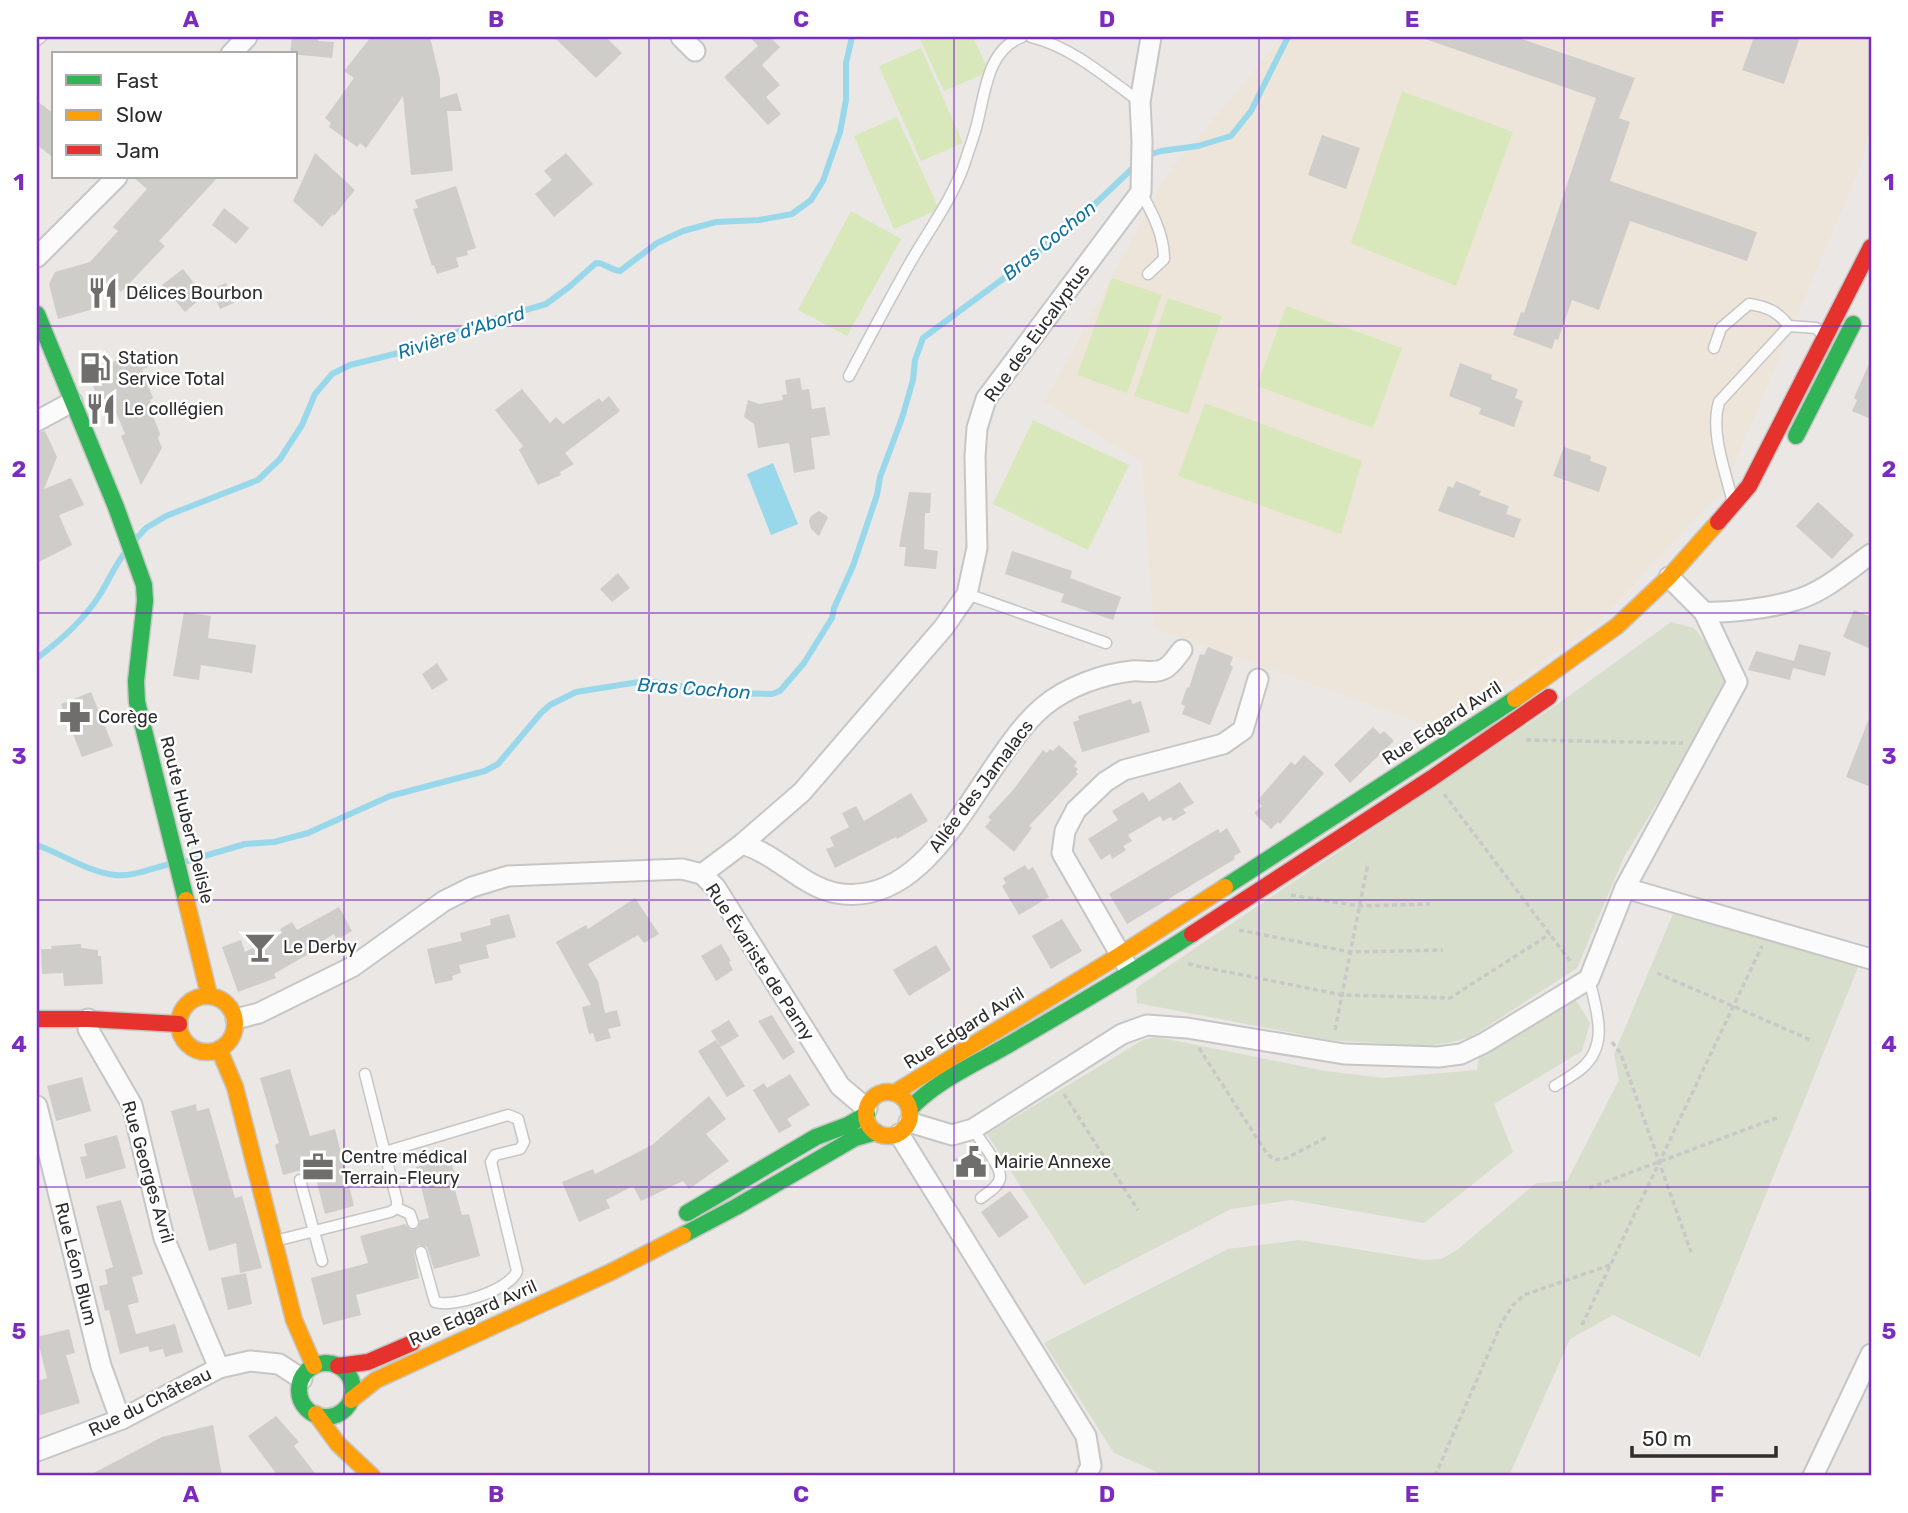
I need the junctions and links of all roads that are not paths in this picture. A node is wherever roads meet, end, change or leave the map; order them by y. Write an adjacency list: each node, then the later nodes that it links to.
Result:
1 (247, 37): 5 (street)
2 (1021, 37): 17 (lane)
3 (1031, 37): 6 (lane)
4 (1151, 37): 6 (street)
5 (233, 52)
6 (1140, 102): 8 (street)
7 (116, 178): 10 (street)
8 (1141, 192): 11 (lane); 26 (street, Rue des Eucalyptus)
9 (1871, 247): 15 (street, Rue Edgard Avril)
10 (37, 257)
11 (1147, 274)
12 (1860, 310): 20 (street)
13 (37, 314): 18 (street)
14 (1789, 326): 15 (lane); 16 (lane); 22 (lane)
15 (1826, 337): 22 (street, Rue Edgard Avril)
16 (1714, 348)
17 (849, 376)
18 (72, 402): 19 (street); 39 (street, Route Hubert Delisle)
19 (37, 421)
20 (1790, 447)
21 (1766, 491): 23 (street)
22 (1734, 503): 25 (street, Rue Edgard Avril)
23 (1749, 511)
24 (1871, 554): 27 (street)
25 (1678, 586): 27 (street); 35 (street, Rue Edgard Avril)
26 (967, 594): 28 (lane); 32 (street, Rue des Eucalyptus)
27 (1704, 612): 34 (street)
28 (1106, 643)
29 (1182, 650): 32 (street, Allée des Jamalacs)
30 (1258, 679): 35 (street)
31 (1566, 685): 37 (street, Rue Edgard Avril)
32 (742, 844): 33 (street, Rue des Eucalyptus)
33 (702, 874): 42 (street, Rue Évariste de Parny); 47 (street, Rue Évariste de Parny)
34 (1625, 888): 36 (street); 38 (street)
35 (1120, 955): 37 (street); 47 (street, Rue Edgard Avril)
36 (1871, 959)
37 (1131, 973): 49 (street, Rue Edgard Avril)
38 (1589, 979): 46 (lane); 50 (street)
39 (209, 995): 42 (street); 43 (street)
40 (37, 1019): 41 (street)
41 (88, 1019): 43 (street); 67 (street, Rue Georges Avril)
42 (236, 1019): 44 (street)
43 (179, 1024): 44 (street)
44 (219, 1049): 59 (street)
45 (365, 1074): 52 (lane)
46 (1555, 1086)
47 (876, 1103): 49 (street); 51 (street); 56 (street, Rue Edgard Avril)
48 (37, 1106): 71 (street, Rue Léon Blum)
49 (906, 1122): 50 (street); 51 (street); 74 (street)
50 (973, 1129): 54 (lane)
51 (876, 1132): 69 (street, Rue Edgard Avril)
52 (385, 1152): 55 (lane); 60 (lane)
53 (300, 1180): 58 (lane)
54 (981, 1198)
55 (397, 1208): 57 (lane); 58 (lane)
56 (677, 1218)
57 (413, 1223)
58 (314, 1231): 59 (lane); 61 (lane)
59 (275, 1241): 68 (street)
60 (421, 1252)
61 (322, 1261)
62 (516, 1296): 63 (street, Rue Edgard Avril)
63 (479, 1313)
64 (431, 1335): 66 (street, Rue Edgard Avril)
65 (1871, 1354): 75 (street)
66 (338, 1366): 68 (street); 69 (street)
67 (219, 1368): 68 (street, Rue du Château); 71 (street, Rue du Château)
68 (308, 1373): 70 (street)
69 (349, 1404): 70 (street); 73 (street)
70 (316, 1414): 73 (street)
71 (122, 1419): 72 (street, Rue du Château)
72 (37, 1451)
73 (367, 1471)
74 (1086, 1476)
75 (1813, 1476)

